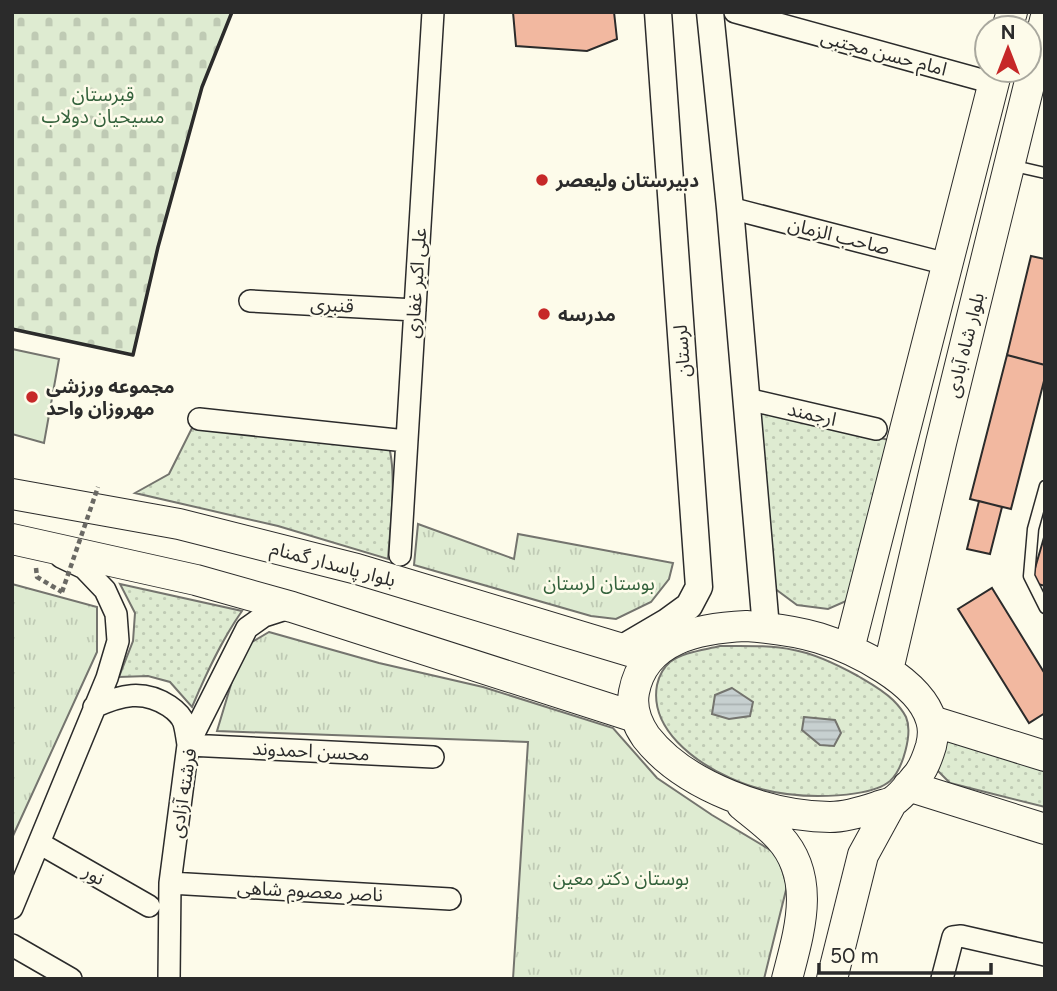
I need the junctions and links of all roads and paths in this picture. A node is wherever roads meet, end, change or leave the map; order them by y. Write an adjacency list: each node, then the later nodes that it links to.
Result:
1 (433, 12): 13 (street, علی اکبر غفاری)
2 (658, 12): 28 (street, لرستان)
3 (710, 12): 10 (street)
4 (735, 12): 6 (street, امام حسن مجتبی)
5 (1045, 20): 8 (main road, بلوار شاه آبادی)
6 (973, 72)
7 (993, 84): 11 (main road, بلوار شاه آبادی)
8 (1009, 164): 9 (lane); 29 (main road, بلوار شاه آبادی)
9 (1045, 173)
10 (730, 208): 11 (street, صاحب الزمان); 14 (street)
11 (947, 264): 27 (main road, بلوار شاه آبادی)
12 (250, 301): 13 (street, قنبری)
13 (415, 310): 17 (street, علی اکبر غفاری)
14 (747, 400): 16 (street, ارجمند); 26 (street)
15 (199, 418): 17 (street)
16 (876, 429)
17 (406, 441): 22 (street, علی اکبر غفاری)
18 (1045, 486): 25 (lane)
19 (98, 487): 23 (path, bridge)
20 (12, 494): 28 (main road, بلوار پاسدار گمنام)
21 (22, 541): 24 (main road); 30 (street)
22 (400, 555)
23 (37, 577)
24 (292, 607): 31 (main road); 33 (street, فرشته آزادی)
25 (1045, 608)
26 (766, 628): 27 (main road); 28 (main road)
27 (849, 649): 29 (main road)
28 (635, 653): 31 (main road)
29 (888, 670): 32 (main road)
30 (94, 707): 33 (street); 39 (street)
31 (635, 717): 37 (main road)
32 (932, 720): 34 (main road); 36 (main road)
33 (188, 745): 35 (street, محسن احمدوند); 40 (street, فرشته آزادی)
34 (1045, 756)
35 (433, 757)
36 (900, 794): 37 (main road); 38 (main road); 49 (main road)
37 (731, 795): 48 (main road)
38 (1045, 829)
39 (40, 844): 42 (street, نور); 43 (street)
40 (170, 883): 41 (street, ناصر معصوم شاهی); 47 (street, فرشته آزادی)
41 (450, 899)
42 (149, 906)
43 (12, 907)
44 (12, 946): 46 (street)
45 (1045, 955): 50 (street)
46 (71, 979)
47 (169, 979)
48 (787, 979)
49 (832, 979)
50 (942, 979)

